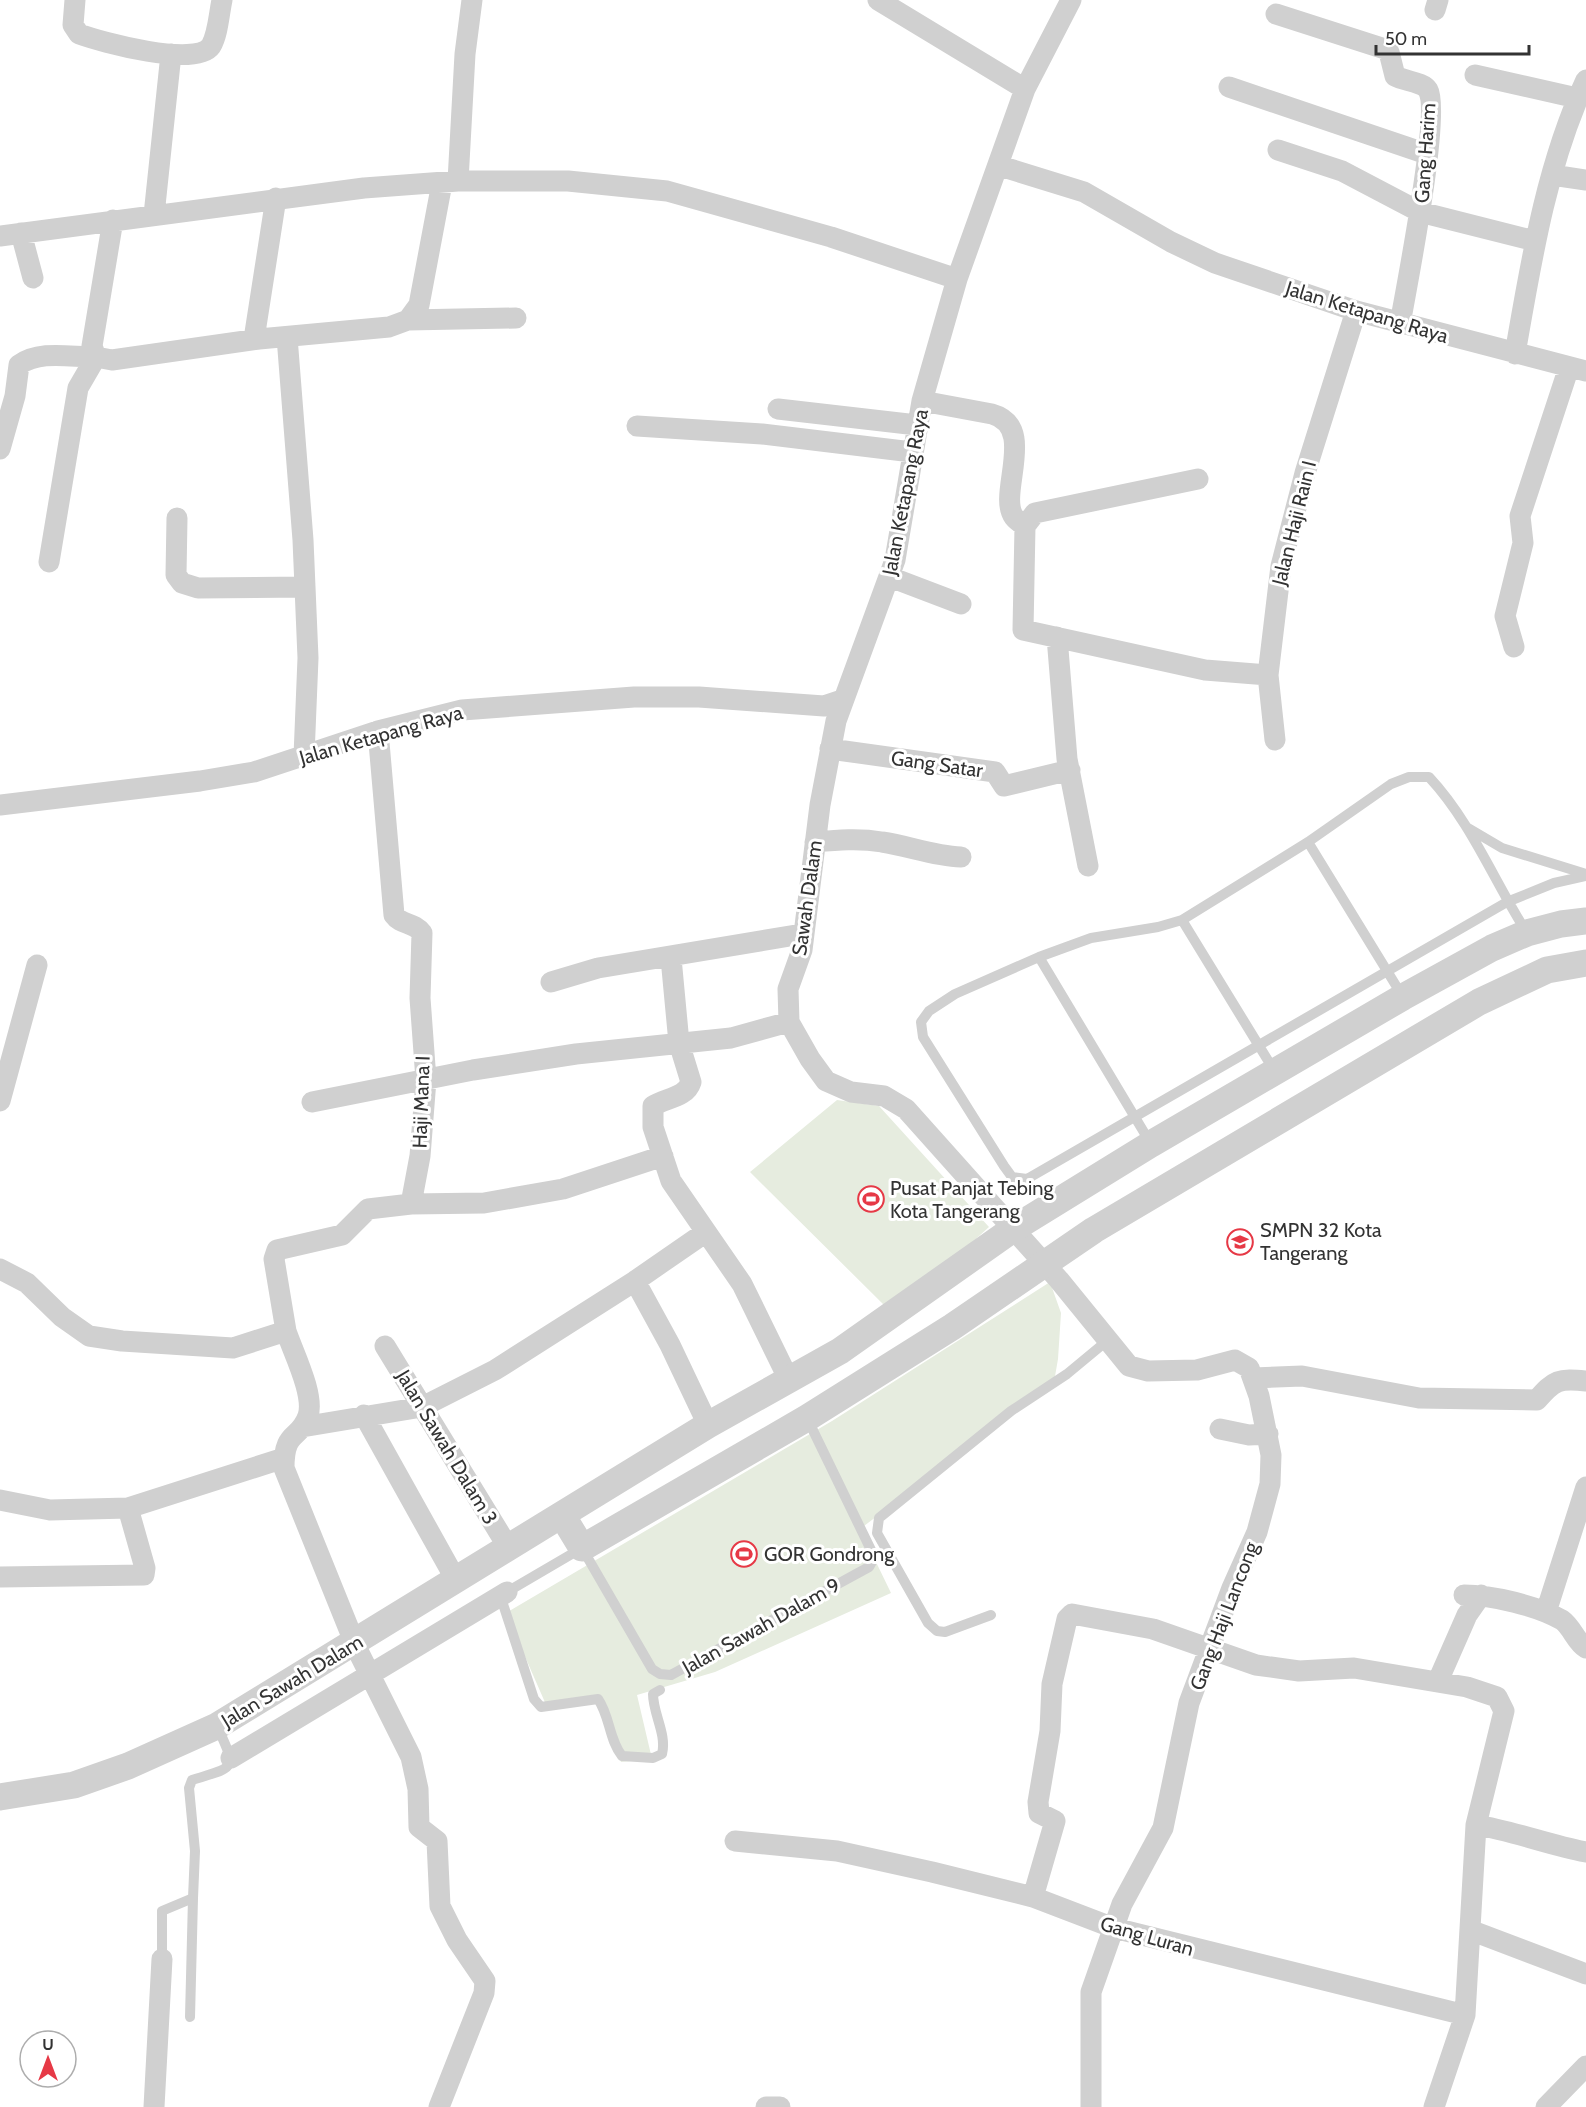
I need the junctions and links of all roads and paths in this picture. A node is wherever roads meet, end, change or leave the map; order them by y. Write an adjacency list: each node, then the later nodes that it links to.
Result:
1 (75, 0): 7 (street)
2 (222, 0): 7 (street)
3 (472, 0): 17 (street)
4 (878, 0): 10 (street)
5 (1071, 0): 10 (street)
6 (1276, 14): 13 (street, Gang Harim)
7 (171, 54): 20 (street)
8 (1475, 75): 11 (street)
9 (1229, 87): 13 (street)
10 (1025, 89): 14 (street)
11 (1582, 89): 15 (street)
12 (1278, 150): 19 (street)
13 (1427, 154): 19 (street, Gang Harim)
14 (1000, 166): 25 (street, Jalan Ketapang Raya); 26 (street, Jalan Ketapang Raya)
15 (1552, 175): 16 (street); 23 (street)
16 (1586, 180)
17 (450, 182): 18 (street); 25 (street); 28 (street)
18 (276, 198): 20 (street); 31 (street)
19 (1420, 212): 23 (street); 29 (street, Gang Harim)
20 (154, 215): 21 (street)
21 (113, 220): 22 (street); 33 (street)
22 (10, 234): 24 (street)
23 (1535, 241): 32 (street)
24 (33, 278)
25 (957, 279): 35 (street, Jalan Ketapang Raya)
26 (1356, 311): 29 (street, Jalan Ketapang Raya); 50 (street, Jalan Haji Rain I)
27 (516, 318): 28 (street)
28 (408, 320): 30 (street)
29 (1400, 324): 32 (street, Jalan Ketapang Raya)
30 (287, 337): 31 (street); 46 (street)
31 (254, 339): 33 (street)
32 (1515, 354): 34 (street, Jalan Ketapang Raya)
33 (95, 357): 39 (street); 44 (street)
34 (1578, 370): 49 (street)
35 (922, 401): 37 (street, Jalan Ketapang Raya); 43 (street)
36 (778, 409): 37 (street)
37 (917, 425): 40 (street, Jalan Ketapang Raya)
38 (637, 426): 40 (street)
39 (0, 449)
40 (912, 452): 45 (street, Jalan Ketapang Raya)
41 (1198, 479): 43 (street)
42 (177, 518): 46 (street)
43 (1025, 526): 48 (street)
44 (49, 561)
45 (890, 578): 47 (street); 51 (street, Jalan Ketapang Raya)
46 (305, 587): 55 (street)
47 (962, 604)
48 (1057, 637): 50 (street); 56 (street)
49 (1514, 647)
50 (1268, 675): 53 (street, Jalan Haji Rain I)
51 (842, 700): 52 (street, Jalan Ketapang Raya); 54 (street, Sawah Dalam)
52 (378, 731): 55 (street, Jalan Ketapang Raya); 80 (street, Haji Mana I)
53 (1275, 740)
54 (831, 749): 56 (street, Gang Satar); 59 (street, Sawah Dalam)
55 (304, 756): 57 (street, Jalan Ketapang Raya)
56 (1070, 770): 62 (street)
57 (0, 805)
58 (1468, 828): 60 (lane); 63 (lane); 64 (lane)
59 (815, 842): 61 (street); 67 (street, Sawah Dalam)
60 (1308, 842): 65 (lane); 73 (lane)
61 (961, 857)
62 (1088, 866)
63 (1586, 875): 64 (lane)
64 (1507, 902): 68 (lane); 73 (lane)
65 (1182, 920): 69 (lane); 78 (lane)
66 (1586, 921): 68 (street)
67 (802, 934): 70 (street); 76 (street, Sawah Dalam)
68 (1537, 952): 71 (street); 75 (street); 88 (street)
69 (1039, 957): 83 (lane); 83 (lane)
70 (671, 958): 74 (street); 77 (street)
71 (1586, 963)
72 (37, 965): 81 (street)
73 (1388, 971): 75 (lane); 78 (lane)
74 (551, 982)
75 (1403, 997): 79 (street)
76 (789, 1022): 77 (street); 90 (street, Sawah Dalam)
77 (679, 1043): 80 (street); 85 (street)
78 (1259, 1046): 79 (lane); 83 (lane)
79 (1275, 1072): 84 (street)
80 (426, 1080): 82 (street); 87 (street, Haji Mana I)
81 (0, 1101)
82 (312, 1102)
83 (1135, 1118): 84 (lane)
84 (1151, 1144): 86 (street)
85 (663, 1156): 87 (street); 89 (street)
86 (1071, 1197): 88 (street); 90 (street)
87 (411, 1204): 96 (street)
88 (1092, 1227): 91 (street)
89 (706, 1232): 93 (street); 100 (street)
90 (1016, 1233): 91 (street, Sawah Dalam); 94 (street)
91 (1040, 1259): 95 (street); 97 (street)
92 (0, 1269): 96 (street)
93 (634, 1281): 102 (street); 105 (street)
94 (927, 1291): 95 (street); 100 (street)
95 (952, 1327): 104 (street)
96 (285, 1331): 106 (street)
97 (1108, 1340): 99 (street); 119 (lane)
98 (385, 1346): 102 (street, Jalan Sawah Dalam 3)
99 (1253, 1378): 101 (street); 108 (street, Gang Haji Lancong)
100 (789, 1380): 105 (street)
101 (1586, 1381)
102 (422, 1407): 103 (street); 114 (street, Jalan Sawah Dalam 3)
103 (364, 1415): 106 (street); 116 (street)
104 (807, 1418): 113 (street); 113 (lane, Jalan Sawah Dalam 9)
105 (708, 1425): 113 (street)
106 (302, 1427): 109 (street)
107 (1220, 1429): 108 (street)
108 (1268, 1434): 121 (street, Gang Haji Lancong)
109 (284, 1458): 112 (street); 122 (street)
110 (1586, 1487): 118 (street)
111 (0, 1500): 112 (street)
112 (128, 1508): 115 (street)
113 (575, 1536): 114 (street, Jalan Sawah Dalam); 117 (lane)
114 (508, 1547): 116 (street, Jalan Sawah Dalam)
115 (0, 1577)
116 (456, 1580): 122 (street, Jalan Sawah Dalam)
117 (507, 1592): 122 (street); 124 (lane)
118 (1546, 1612): 120 (street); 123 (street)
119 (991, 1615)
120 (1586, 1648)
121 (1210, 1651): 123 (street); 130 (street); 132 (street, Gang Haji Lancong)
122 (362, 1658): 125 (street, Jalan Sawah Dalam); 125 (street); 140 (street)
123 (1438, 1681): 127 (street)
124 (660, 1690)
125 (224, 1742): 126 (street, Jalan Sawah Dalam); 131 (lane)
126 (0, 1797)
127 (1476, 1825): 129 (street); 133 (street)
128 (735, 1841): 130 (street, Gang Luran)
129 (1586, 1852)
130 (1033, 1897): 132 (street, Gang Luran)
131 (193, 1898): 134 (lane); 137 (lane)
132 (1114, 1928): 136 (street, Gang Luran); 143 (street, Gang Haji Lancong)
133 (1470, 1930): 135 (street); 136 (street)
134 (162, 1959): 139 (street)
135 (1586, 1974)
136 (1465, 2015): 144 (street)
137 (190, 2017)
138 (1586, 2066): 145 (street)
139 (154, 2107)
140 (439, 2107)
141 (766, 2107): 142 (street)
142 (780, 2107)
143 (1091, 2107)
144 (1434, 2107)
145 (1546, 2107)

